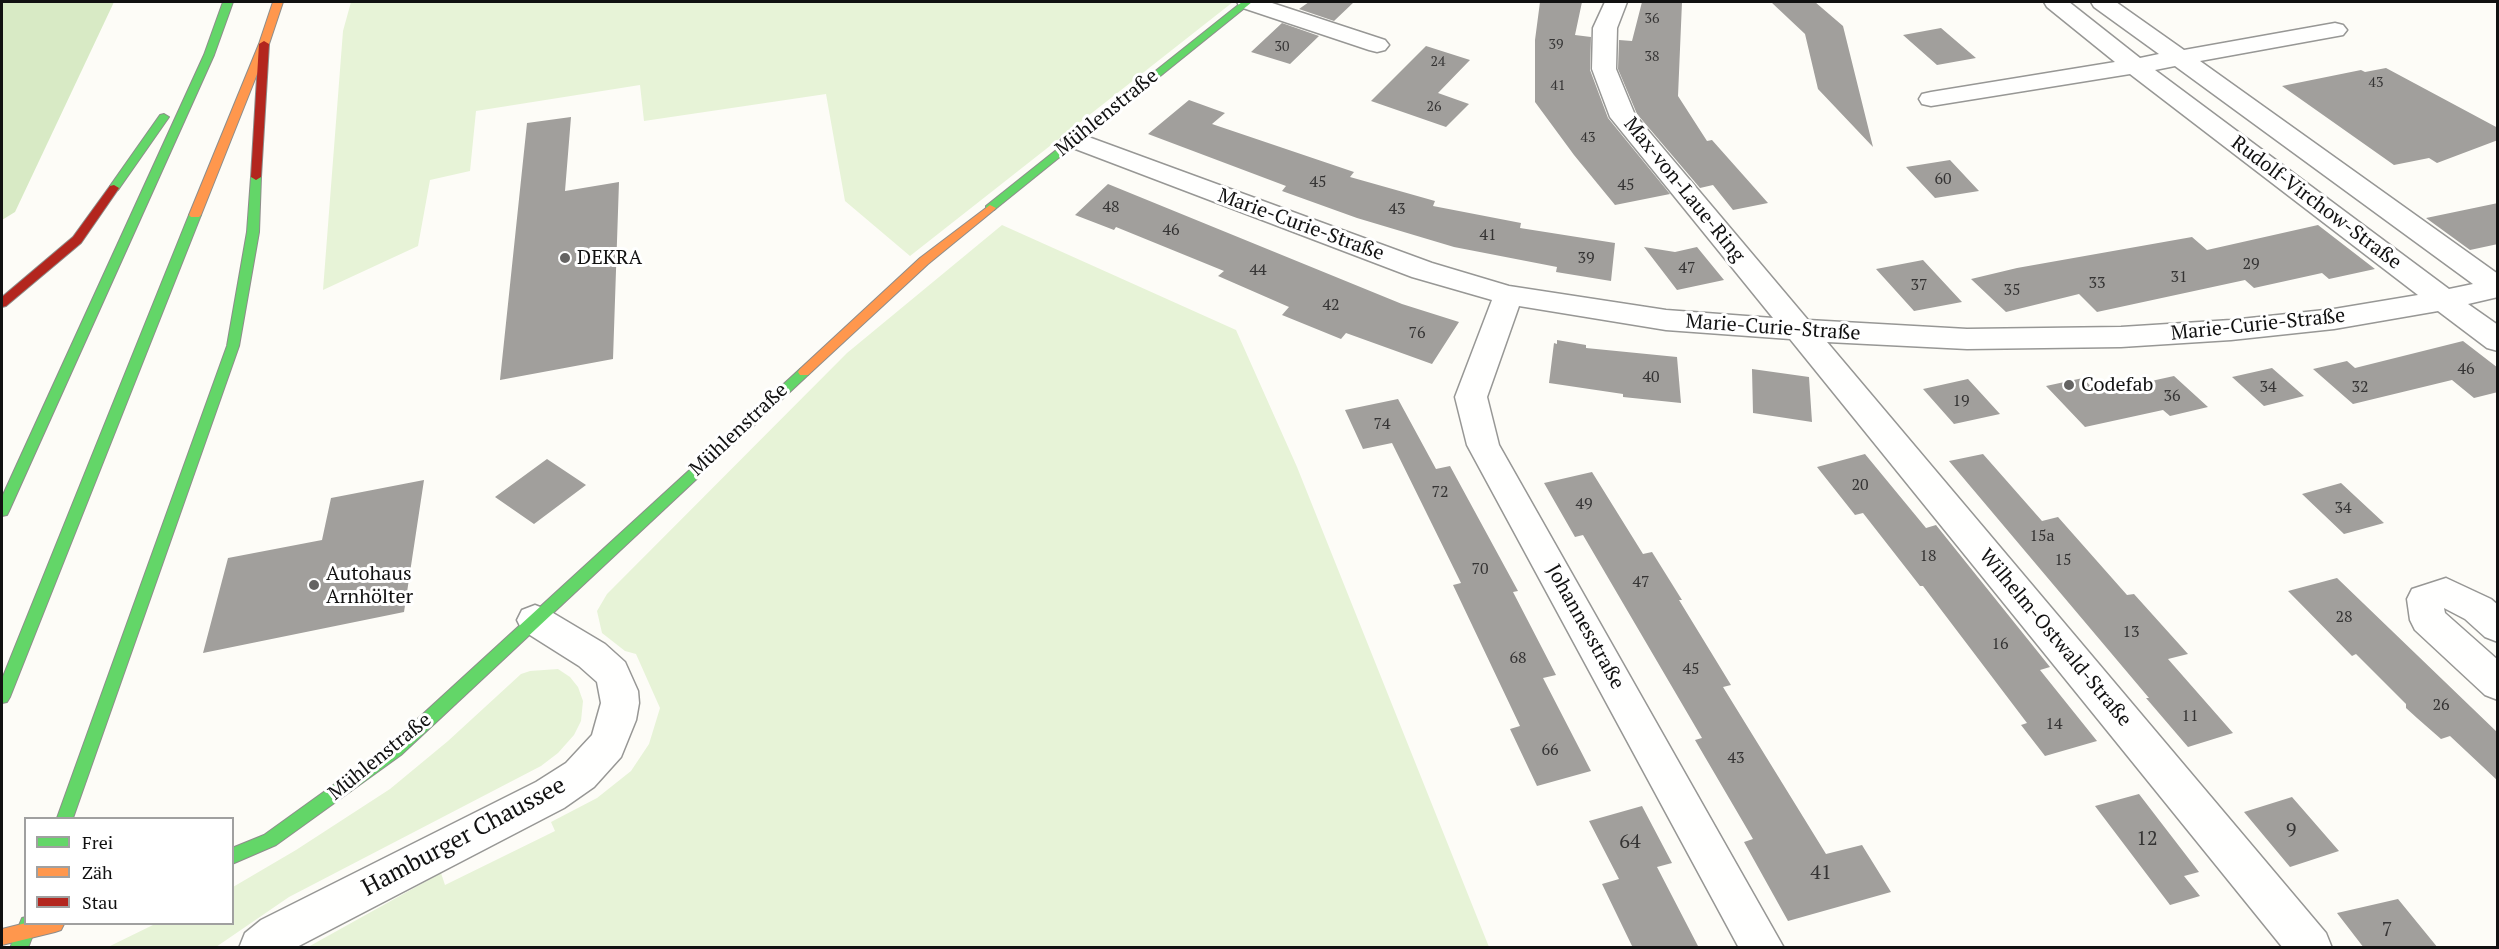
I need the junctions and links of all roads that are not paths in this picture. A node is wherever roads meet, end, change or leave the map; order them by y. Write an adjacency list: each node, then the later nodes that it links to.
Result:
1 (228, 2): 10 (main road)
2 (278, 2): 8 (main road)
3 (1247, 2): 9 (street, Mühlenstraße); 14 (main road, Mühlenstraße)
4 (1616, 2): 19 (street, Max-von-Laue-Ring)
5 (2055, 2): 12 (street, Rudolf-Virchow-Straße)
6 (2102, 2): 11 (street, Rudolf-Virchow-Straße)
7 (2336, 30): 11 (street)
8 (264, 44): 25 (main road); 26 (main road)
9 (1377, 45)
10 (208, 55): 18 (main road); 21 (main road)
11 (2180, 58): 12 (street); 15 (street, Rudolf-Virchow-Straße)
12 (2135, 66): 13 (street); 17 (street, Rudolf-Virchow-Straße)
13 (1931, 99)
14 (1074, 140): 16 (street, Marie-Curie-Straße); 22 (main road, Mühlenstraße)
15 (2497, 288): 17 (street, Marie-Curie-Straße)
16 (1508, 295): 19 (street, Marie-Curie-Straße); 33 (street, Johannesstraße)
17 (2444, 300): 19 (street, Marie-Curie-Straße); 20 (street, Rudolf-Virchow-Straße)
18 (2, 303)
19 (1798, 329): 34 (street, Wilhelm-Ostwald-Straße)
20 (2498, 341)
21 (2, 511)
22 (535, 620): 27 (main road, Mühlenstraße); 32 (street, Hamburger Chaussee)
23 (2498, 627): 24 (street)
24 (2498, 684)
25 (2, 697)
26 (66, 817)
27 (234, 855)
28 (48, 925): 29 (main road)
29 (26, 928): 30 (main road); 31 (main road)
30 (2, 937)
31 (19, 948)
32 (260, 948)
33 (1763, 948)
34 (2311, 948)

